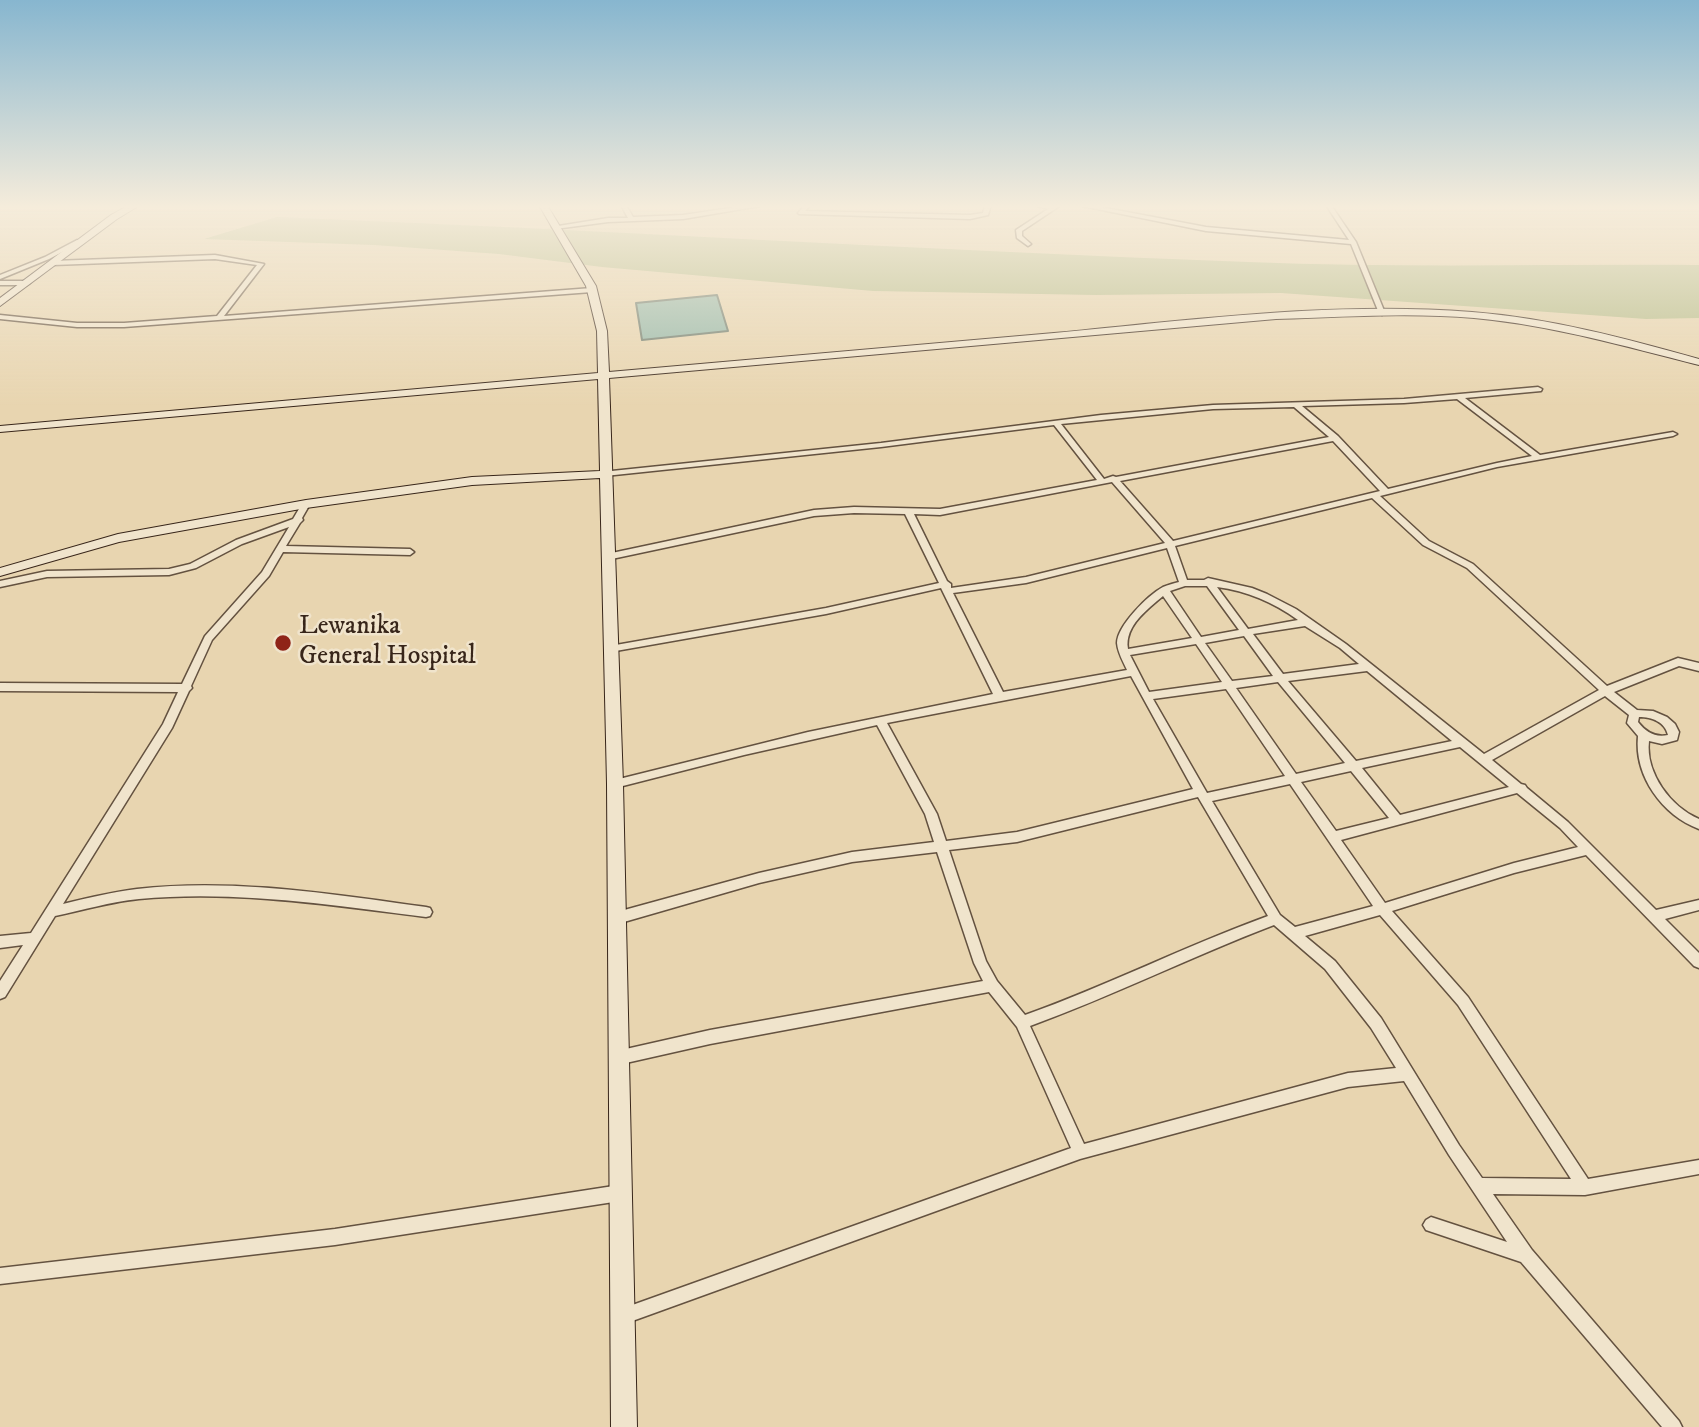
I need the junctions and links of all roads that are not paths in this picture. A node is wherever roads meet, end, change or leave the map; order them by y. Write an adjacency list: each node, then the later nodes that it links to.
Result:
1 (42, 272): 6 (street)
2 (255, 272): 10 (street)
3 (582, 272): 7 (street)
4 (1365, 272): 9 (street)
5 (0, 283): 6 (street)
6 (27, 283): 8 (street)
7 (593, 290): 10 (street); 13 (street)
8 (0, 303)
9 (1382, 313): 12 (street); 13 (street)
10 (220, 316): 11 (street)
11 (0, 317)
12 (1699, 362)
13 (603, 376): 18 (street); 22 (street)
14 (1538, 389): 15 (street)
15 (1458, 396): 16 (street); 21 (street)
16 (1295, 404): 17 (street); 20 (street)
17 (1055, 422): 22 (street); 24 (street)
18 (0, 429)
19 (1673, 434): 21 (street)
20 (1335, 438): 23 (street); 25 (street)
21 (1538, 458): 25 (street)
22 (604, 474): 27 (street); 33 (street)
23 (1113, 478): 24 (street); 30 (street)
24 (1102, 481): 28 (street)
25 (1386, 492): 26 (street)
26 (1374, 495): 30 (street); 52 (street)
27 (306, 504): 29 (street); 34 (street)
28 (909, 513): 33 (street); 38 (street)
29 (299, 520): 31 (street); 37 (street)
30 (1170, 544): 36 (street); 38 (street)
31 (282, 550): 32 (street); 51 (street)
32 (410, 552)
33 (607, 557): 43 (street)
34 (0, 572)
35 (1208, 582): 36 (street); 40 (street); 41 (street)
36 (1184, 583): 39 (street)
37 (0, 584)
38 (947, 588): 43 (street); 53 (street)
39 (1164, 590): 42 (street); 44 (street)
40 (1307, 622): 41 (street); 45 (street)
41 (1246, 631): 42 (street); 48 (street)
42 (1196, 640): 44 (street); 49 (street)
43 (610, 649): 62 (street)
44 (1124, 653): 47 (street)
45 (1367, 667): 48 (street); 58 (street)
46 (1699, 667): 52 (street)
47 (1134, 672): 53 (street); 54 (street)
48 (1280, 678): 49 (street); 60 (street)
49 (1227, 685): 54 (street); 61 (street)
50 (0, 687): 51 (street)
51 (187, 688): 72 (street)
52 (1605, 691): 55 (street); 59 (street)
53 (999, 695): 56 (street)
54 (1146, 696): 64 (street)
55 (1635, 714): 57 (street); 57 (street)
56 (880, 720): 62 (street); 68 (street)
57 (1644, 735): 66 (street)
58 (1460, 743): 59 (street); 60 (street)
59 (1483, 760): 63 (street)
60 (1354, 764): 61 (street); 65 (street)
61 (1291, 779): 64 (street); 67 (street)
62 (615, 784): 75 (street)
63 (1521, 788): 65 (street); 69 (street)
64 (1202, 795): 68 (street); 76 (street)
65 (1398, 820): 67 (street)
66 (1699, 824)
67 (1333, 837): 71 (street)
68 (940, 845): 75 (street); 81 (street)
69 (1588, 849): 71 (street); 74 (street)
70 (1699, 905): 74 (street)
71 (1382, 909): 77 (street); 89 (street)
72 (54, 911): 73 (street); 78 (street)
73 (426, 912)
74 (1656, 916): 80 (street)
75 (617, 918): 84 (street)
76 (1276, 919): 77 (street); 83 (street)
77 (1292, 934): 85 (street)
78 (34, 938): 79 (street); 82 (street)
79 (0, 942)
80 (1699, 962)
81 (992, 985): 83 (street); 84 (street)
82 (0, 993)
83 (1022, 1022): 86 (street)
84 (617, 1058): 90 (street)
85 (1406, 1074): 86 (street); 88 (street)
86 (1080, 1152): 94 (street)
87 (1699, 1167): 89 (street)
88 (1479, 1186): 89 (street); 92 (street)
89 (1585, 1187)
90 (620, 1193): 93 (street); 94 (street)
91 (1431, 1225): 92 (street)
92 (1526, 1256): 96 (street)
93 (0, 1276)
94 (624, 1316): 95 (street)
95 (624, 1427)
96 (1673, 1427)

